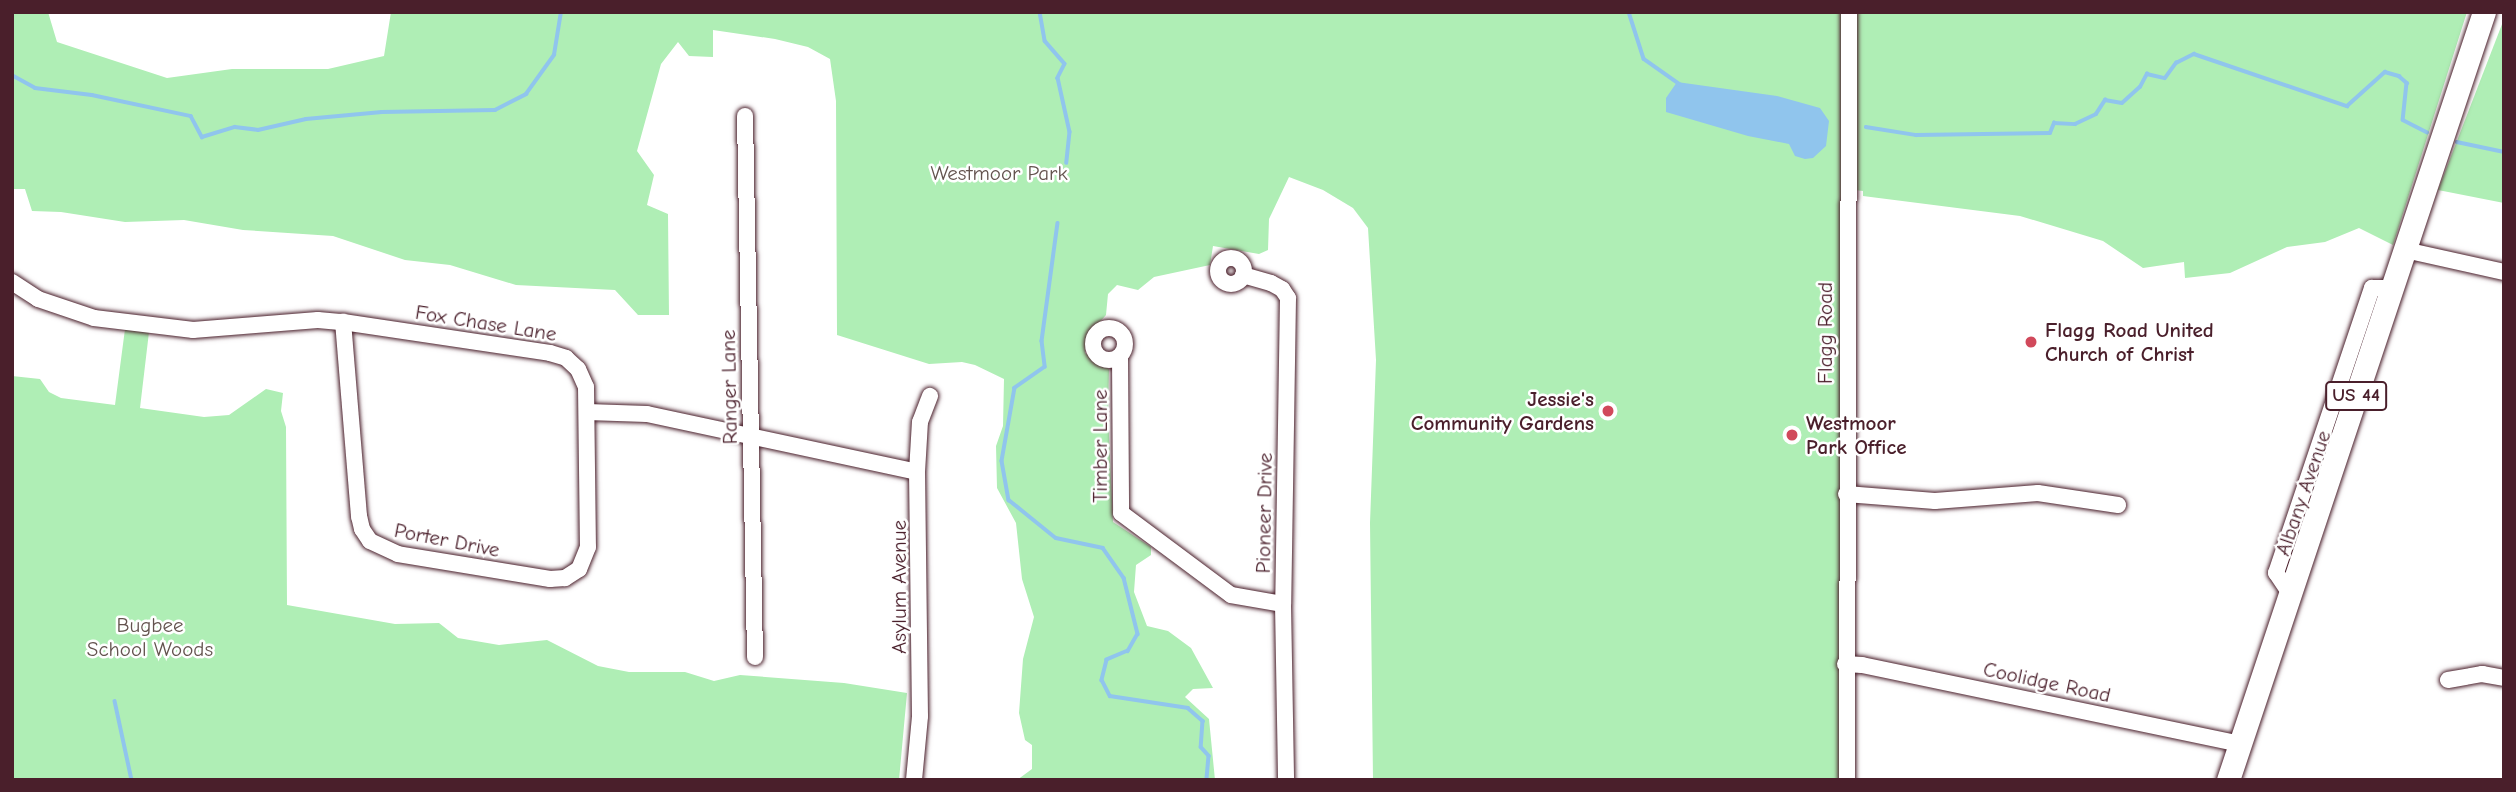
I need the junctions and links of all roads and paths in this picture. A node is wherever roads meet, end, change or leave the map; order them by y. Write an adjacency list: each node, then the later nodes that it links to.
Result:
1 (1849, 12): 14 (street, Flagg Road)
2 (2484, 12): 4 (highway, Albany Avenue / US 44)
3 (745, 116): 12 (street, Ranger Lane)
4 (2405, 250): 5 (street); 21 (highway, Albany Avenue / US 44)
5 (2504, 272)
6 (1243, 275): 16 (street, Pioneer Drive)
7 (12, 282): 8 (street, Fox Chase Lane)
8 (343, 322): 11 (street, Fox Chase Lane); 11 (street, Porter Drive)
9 (1120, 356): 16 (street, Timber Lane)
10 (930, 396): 13 (street, Asylum Avenue)
11 (587, 412): 12 (street)
12 (751, 438): 13 (street); 17 (street, Ranger Lane)
13 (917, 472): 22 (street, Asylum Avenue)
14 (1846, 494): 15 (street); 18 (street, Flagg Road)
15 (2118, 505)
16 (1283, 604): 23 (street, Pioneer Drive)
17 (755, 657)
18 (1845, 664): 21 (street, Coolidge Road); 24 (street, Flagg Road)
19 (2504, 678): 20 (street)
20 (2448, 680)
21 (2240, 744): 25 (highway, Albany Avenue / US 44)
22 (914, 780)
23 (1286, 780)
24 (1847, 780)
25 (2228, 780)

